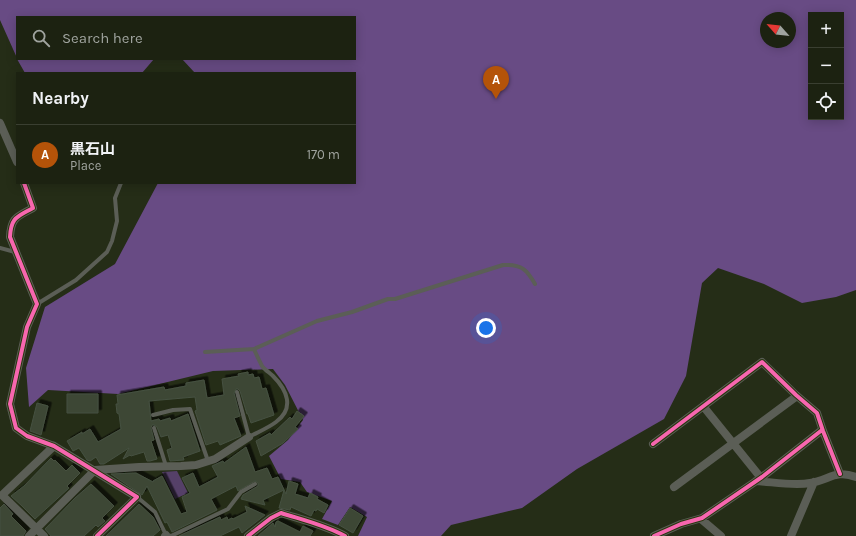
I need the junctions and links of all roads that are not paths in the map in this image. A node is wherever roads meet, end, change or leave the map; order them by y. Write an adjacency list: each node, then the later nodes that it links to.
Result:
1 (0, 124): 2 (street)
2 (16, 160)
3 (24, 184): 6 (street)
4 (121, 184): 8 (lane)
5 (0, 248): 6 (lane)
6 (15, 252): 8 (street)
7 (535, 284): 9 (lane)
8 (37, 304): 20 (street)
9 (254, 349): 10 (lane); 17 (lane)
10 (205, 352)
11 (237, 392): 17 (lane)
12 (797, 396): 13 (street); 16 (street); 19 (street)
13 (703, 406): 18 (street); 19 (street)
14 (153, 415): 21 (lane)
15 (154, 428): 22 (lane)
16 (822, 430): 24 (street); 26 (street)
17 (249, 437): 21 (street)
18 (653, 444)
19 (732, 444): 26 (street); 29 (street)
20 (54, 446): 23 (street); 30 (street)
21 (208, 461): 22 (street)
22 (166, 466): 23 (street)
23 (95, 470): 31 (street); 33 (street)
24 (840, 474): 25 (street); 27 (street)
25 (856, 477)
26 (758, 479): 27 (street); 32 (street)
27 (814, 482): 42 (street)
28 (255, 484): 37 (lane)
29 (674, 487)
30 (1, 496): 33 (street)
31 (137, 497): 36 (street); 37 (lane)
32 (701, 519): 40 (street); 41 (street)
33 (37, 529): 34 (street); 35 (street)
34 (29, 536)
35 (44, 536)
36 (97, 536)
37 (166, 536)
38 (248, 536): 39 (street)
39 (345, 536)
40 (654, 536)
41 (721, 536)
42 (791, 536)

